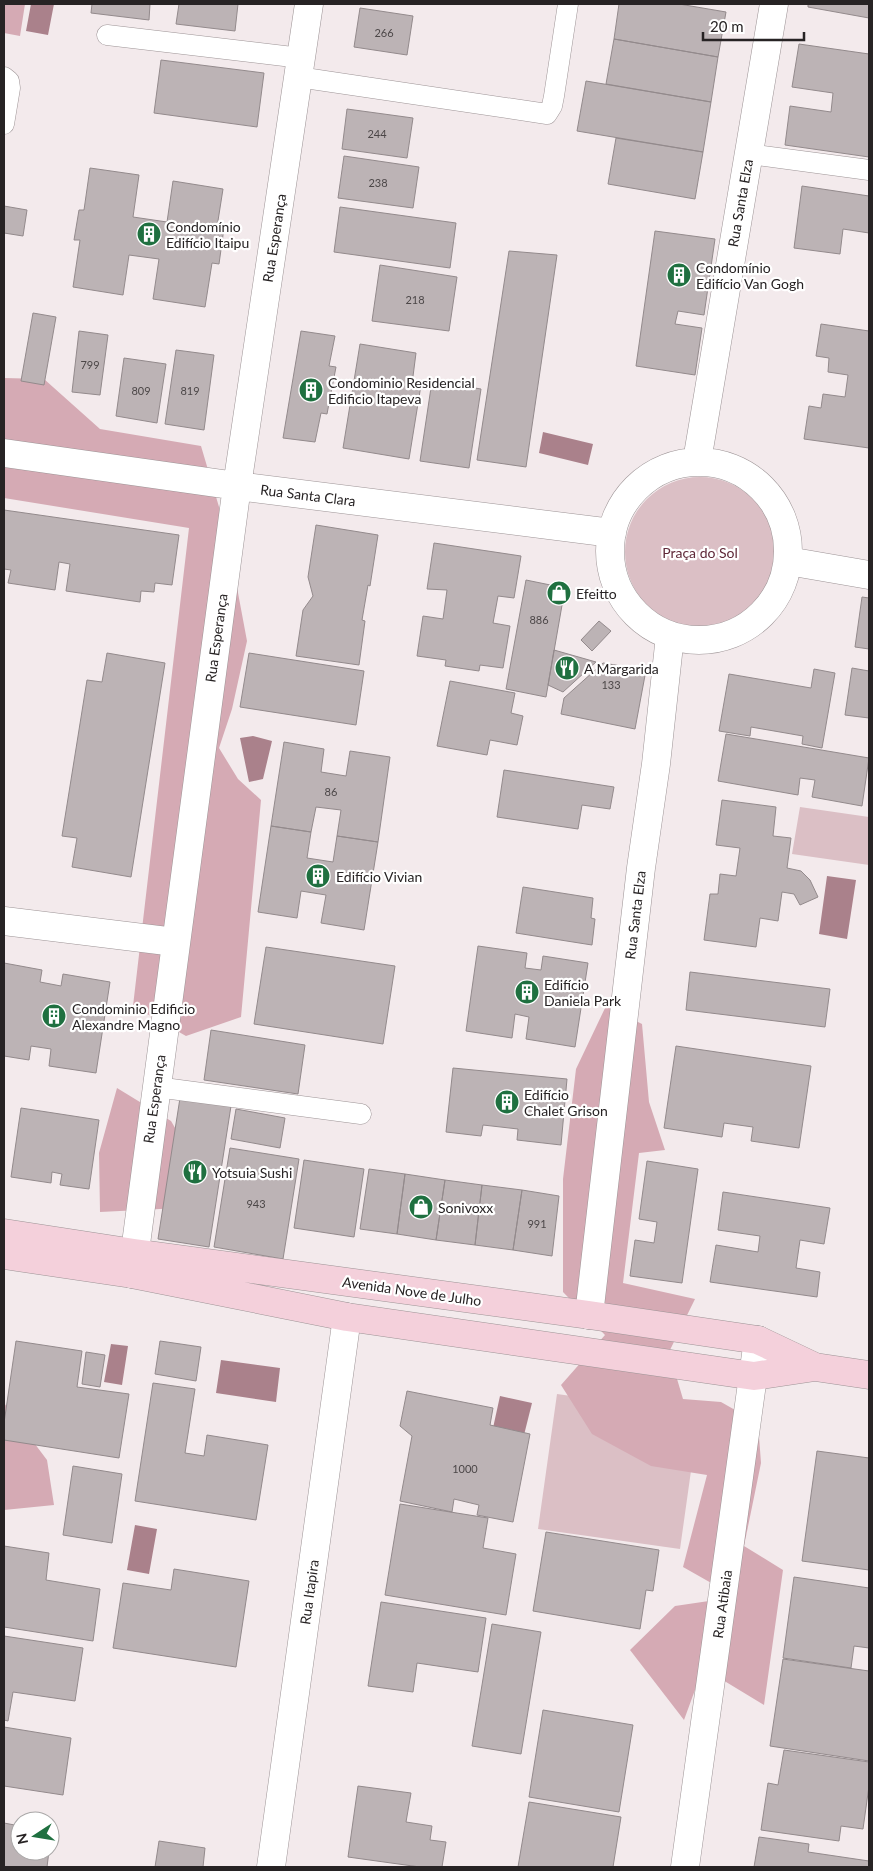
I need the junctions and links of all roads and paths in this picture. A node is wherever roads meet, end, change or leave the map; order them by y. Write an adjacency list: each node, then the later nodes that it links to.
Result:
1 (309, 4): 5 (street, Rua Esperança)
2 (568, 4): 5 (lane)
3 (774, 4): 8 (street, Rua Santa Elza)
4 (107, 35): 5 (lane)
5 (299, 68): 12 (street, Rua Esperança)
6 (4, 77): 7 (lane)
7 (4, 124)
8 (749, 154): 9 (lane); 11 (street, Rua Santa Elza)
9 (869, 170)
10 (4, 453): 12 (street, Rua Santa Clara)
11 (697, 461): 13 (street); 14 (street)
12 (237, 486): 13 (street, Rua Santa Clara); 18 (street, Rua Esperança)
13 (612, 533): 16 (street)
14 (788, 562): 15 (street); 16 (street)
15 (869, 575)
16 (670, 636): 24 (street, Rua Santa Elza)
17 (4, 921): 18 (street)
18 (175, 942): 19 (street, Rua Esperança)
19 (156, 1087): 20 (lane); 23 (street, Rua Esperança)
20 (361, 1114)
21 (4, 1233): 23 (main road, Avenida Nove de Julho)
22 (4, 1256): 23 (main road, Avenida Nove de Julho)
23 (133, 1264): 24 (main road, Avenida Nove de Julho); 25 (main road, Avenida Nove de Julho)
24 (589, 1314): 26 (main road, Avenida Nove de Julho)
25 (347, 1317): 29 (main road, Avenida Nove de Julho); 30 (street, Rua Itapira)
26 (758, 1340): 27 (main road, Avenida Nove de Julho); 29 (street, Rua Atibaia)
27 (815, 1367): 28 (main road, Avenida Nove de Julho); 29 (main road, Avenida Nove de Julho)
28 (869, 1375)
29 (754, 1376): 31 (street, Rua Atibaia)
30 (271, 1867)
31 (685, 1867)

